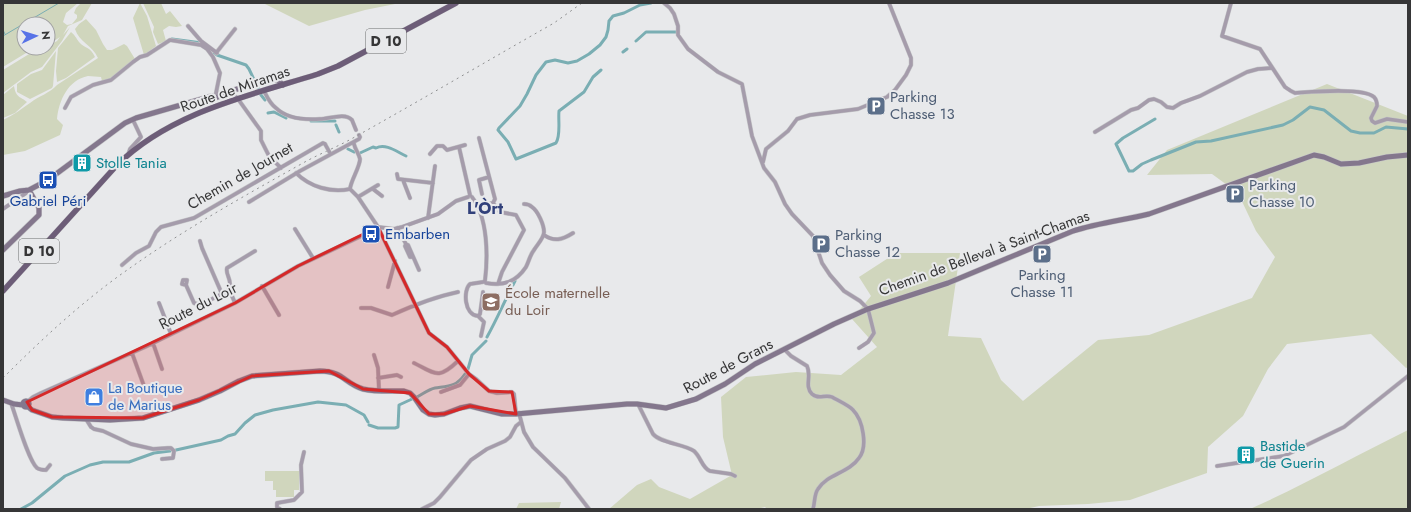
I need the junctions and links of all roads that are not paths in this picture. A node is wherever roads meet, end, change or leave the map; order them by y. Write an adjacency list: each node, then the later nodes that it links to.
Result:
1 (456, 3): 10 (main road, Route de Miramas / D 10)
2 (664, 3): 29 (street)
3 (889, 3): 29 (street)
4 (1231, 3): 9 (street)
5 (188, 26): 7 (street)
6 (235, 29): 7 (street)
7 (217, 53): 8 (street)
8 (214, 57): 13 (street); 15 (street)
9 (1272, 68): 17 (street); 19 (street)
10 (283, 85): 11 (main road, Route de Miramas / D 10); 12 (street)
11 (264, 91): 14 (main road, Route de Miramas / D 10); 18 (street)
12 (226, 92): 13 (street); 14 (street)
13 (216, 94): 16 (street)
14 (239, 99): 27 (main road, Route de Miramas / D 10); 31 (street)
15 (64, 108)
16 (133, 120): 27 (street); 40 (street)
17 (1408, 122)
18 (356, 130)
19 (1095, 132)
20 (359, 135): 22 (street)
21 (479, 138): 34 (street)
22 (354, 142): 25 (street, Chemin de Journet); 38 (street)
23 (465, 145): 24 (street)
24 (459, 146): 26 (street); 45 (street)
25 (331, 154): 31 (street, Chemin de Journet, bridge); 32 (street, Chemin de Journet)
26 (430, 154)
27 (128, 155): 73 (main road, Route de Miramas / D 10)
28 (1408, 155): 81 (street, Chemin de Belleval à Saint-Chamas)
29 (763, 163): 81 (street)
30 (435, 166): 36 (street)
31 (281, 168): 65 (street, Chemin de Journet)
32 (296, 173): 38 (street, Chemin de Journet); 49 (street, Chemin de Journet)
33 (397, 174): 35 (street)
34 (489, 177): 42 (street); 50 (street)
35 (403, 180): 36 (street); 47 (street)
36 (433, 183): 54 (street)
37 (378, 185): 39 (street)
38 (350, 189): 46 (street)
39 (373, 189): 44 (street); 46 (street)
40 (29, 190): 41 (street); 48 (street); 61 (street)
41 (10, 194): 43 (street); 48 (street)
42 (482, 194)
43 (3, 196)
44 (382, 196)
45 (470, 196): 52 (street); 54 (street)
46 (358, 197): 55 (street)
47 (410, 198)
48 (14, 202): 53 (street)
49 (248, 202)
50 (493, 203): 52 (street); 68 (street)
51 (524, 204): 59 (street)
52 (477, 206): 67 (street)
53 (3, 209)
54 (428, 218): 56 (street)
55 (378, 227): 56 (street); 63 (street, Route du Loir); 64 (street)
56 (397, 228): 66 (street)
57 (295, 229): 63 (street)
58 (573, 233): 59 (street)
59 (544, 235): 68 (street)
60 (200, 241): 76 (street)
61 (3, 250)
62 (255, 251): 72 (street)
63 (313, 258): 70 (street, Route du Loir)
64 (395, 260): 71 (street); 79 (street)
65 (122, 265)
66 (419, 270)
67 (485, 282): 68 (street); 83 (street)
68 (498, 284)
69 (186, 285): 76 (street)
70 (262, 286): 78 (street, Route du Loir); 82 (street)
71 (388, 287)
72 (229, 289): 76 (street); 78 (street)
73 (3, 291)
74 (458, 292): 79 (street)
75 (483, 292): 83 (street)
76 (222, 294)
77 (159, 303): 84 (street)
78 (235, 303): 84 (street, Route du Loir)
79 (416, 304): 80 (street); 91 (street)
80 (361, 308)
81 (868, 309): 87 (street); 88 (street, Route de Grans)
82 (279, 315)
83 (478, 316): 85 (street)
84 (171, 334): 86 (street, Route du Loir)
85 (481, 336)
86 (153, 343): 89 (street, Route du Loir); 93 (street)
87 (859, 348)
88 (785, 350): 102 (street, Route de Grans); 115 (street)
89 (132, 353): 98 (street); 103 (street, Route du Loir)
90 (374, 355): 97 (street)
91 (458, 361): 92 (street); 94 (street)
92 (414, 364)
93 (162, 369)
94 (469, 374): 100 (street); 104 (street)
95 (1408, 376): 110 (street)
96 (401, 377): 97 (street)
97 (378, 378): 99 (street)
98 (144, 386)
99 (379, 390): 104 (street, Route de Grans); 105 (street, Route de Grans)
100 (441, 392)
101 (6, 402): 103 (street, Route de Grans); 109 (street)
102 (638, 404): 104 (street, Route de Grans); 111 (street)
103 (26, 405): 105 (street, Route de Grans)
104 (518, 413): 106 (street)
105 (86, 419): 108 (street)
106 (521, 422): 113 (street); 114 (street)
107 (304, 452): 112 (street)
108 (162, 459)
109 (50, 465)
110 (1217, 466)
111 (735, 476)
112 (280, 509)
113 (422, 509)
114 (588, 509)
115 (813, 509)

